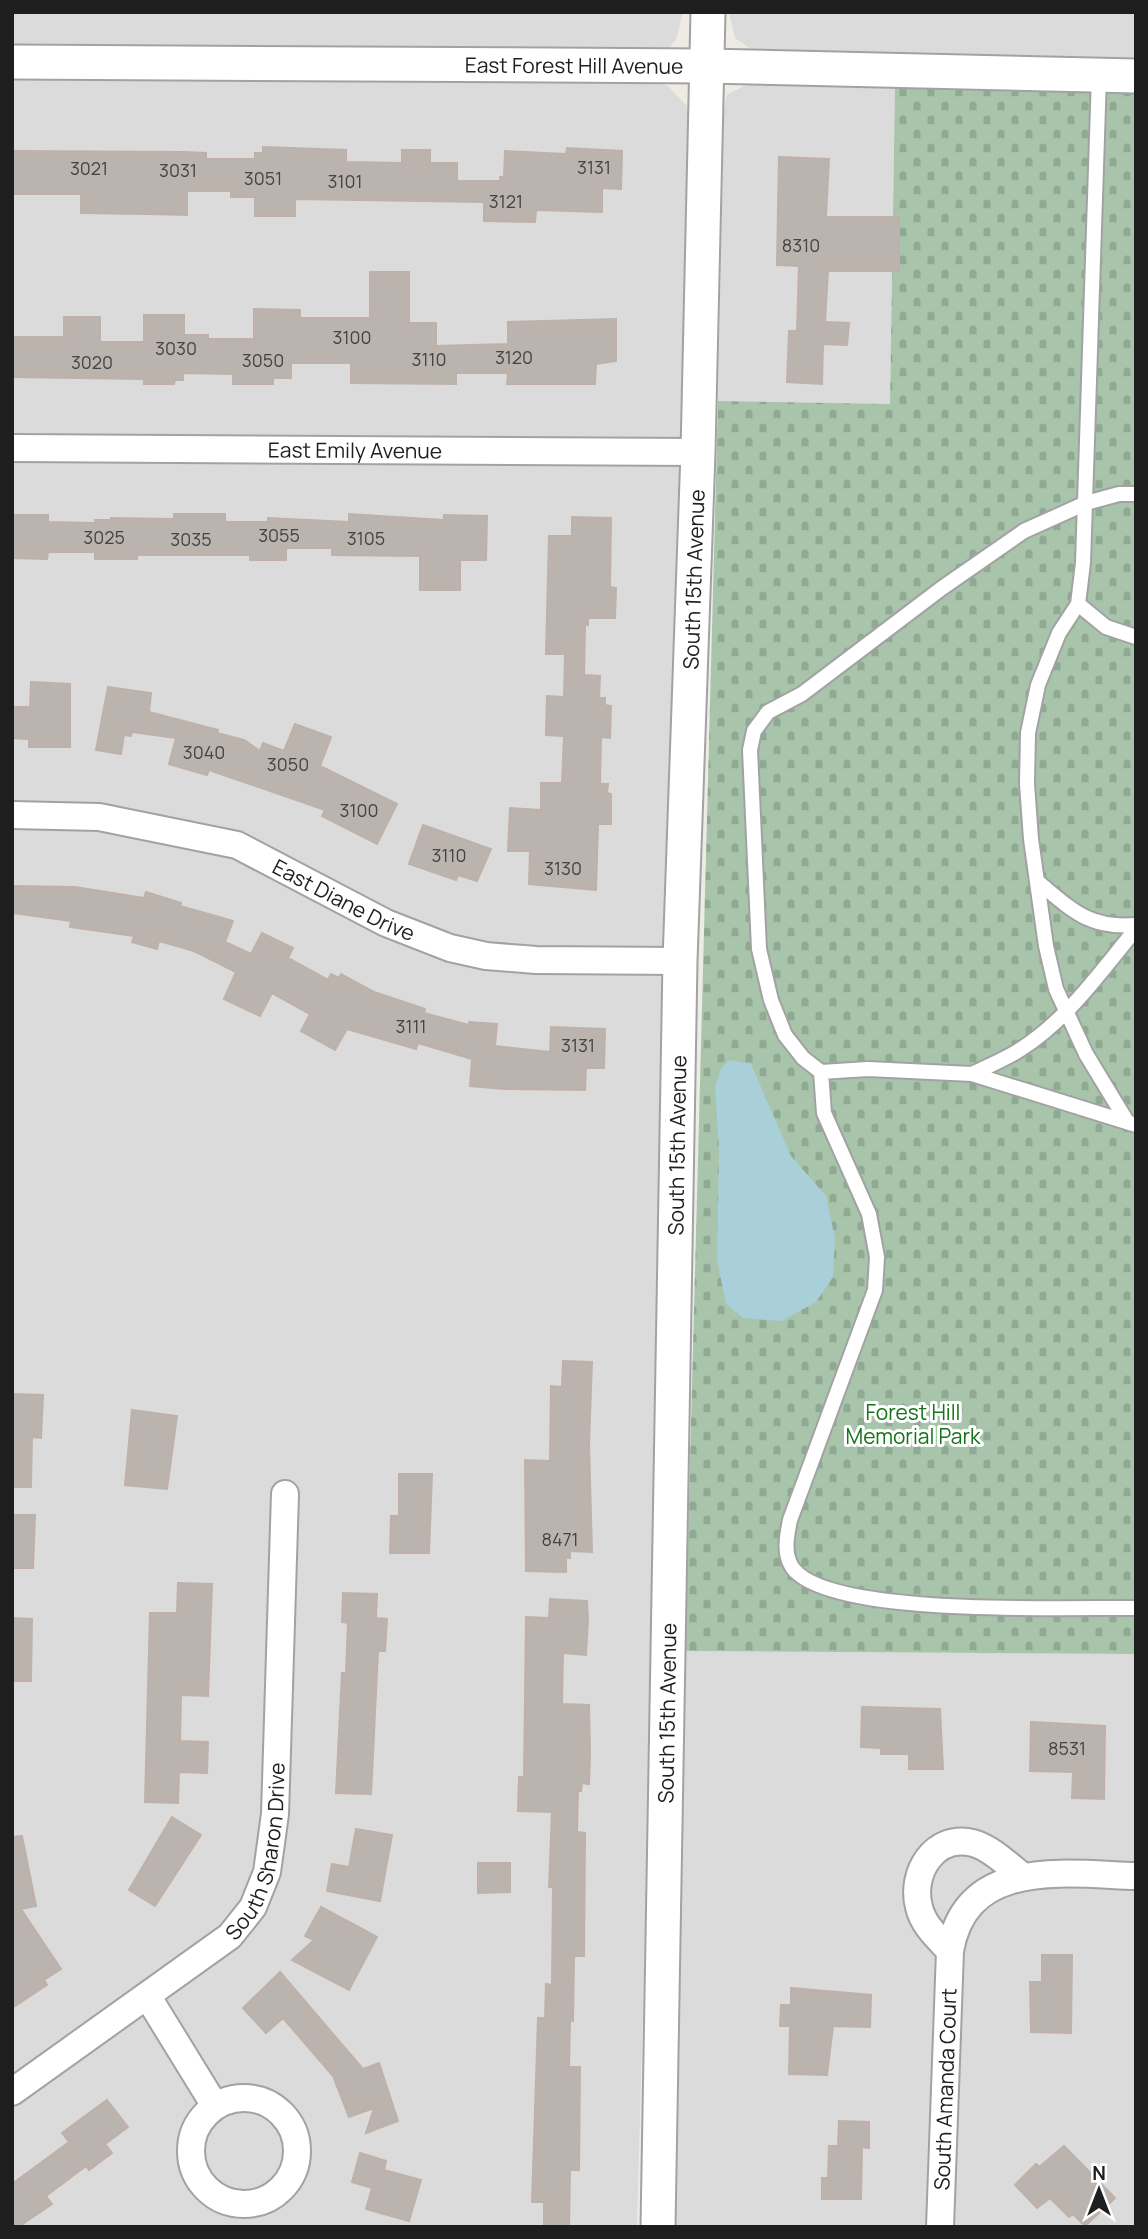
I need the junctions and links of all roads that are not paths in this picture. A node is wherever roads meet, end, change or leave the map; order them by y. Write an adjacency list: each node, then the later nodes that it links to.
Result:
1 (708, 12): 3 (street, South 15th Avenue)
2 (12, 62): 3 (street, East Forest Hill Avenue)
3 (707, 66): 4 (street, East Forest Hill Avenue); 7 (street, South 15th Avenue)
4 (1099, 76): 5 (street, East Forest Hill Avenue); 9 (lane)
5 (1136, 76)
6 (12, 448): 7 (street, East Emily Avenue)
7 (698, 452): 15 (street, South 15th Avenue)
8 (1136, 494): 9 (lane)
9 (1086, 503): 10 (lane); 17 (lane)
10 (1078, 604): 11 (lane); 13 (lane)
11 (1136, 637)
12 (12, 815): 15 (street, East Diane Drive)
13 (1038, 882): 14 (lane); 16 (lane)
14 (1136, 927): 16 (lane)
15 (680, 961): 28 (street, South 15th Avenue)
16 (1066, 1013): 18 (lane); 19 (lane)
17 (821, 1072): 18 (lane); 21 (lane)
18 (972, 1074): 19 (lane)
19 (1131, 1122)
20 (285, 1494): 25 (street, South Sharon Drive)
21 (1136, 1608)
22 (1022, 1876): 23 (street, South Amanda Court); 24 (street, South Amanda Court); 24 (street)
23 (1136, 1876)
24 (950, 1951): 29 (street, South Amanda Court)
25 (148, 1997): 26 (street, South Sharon Drive); 27 (street)
26 (12, 2092)
27 (215, 2106): 27 (street)
28 (658, 2227)
29 (940, 2227)

